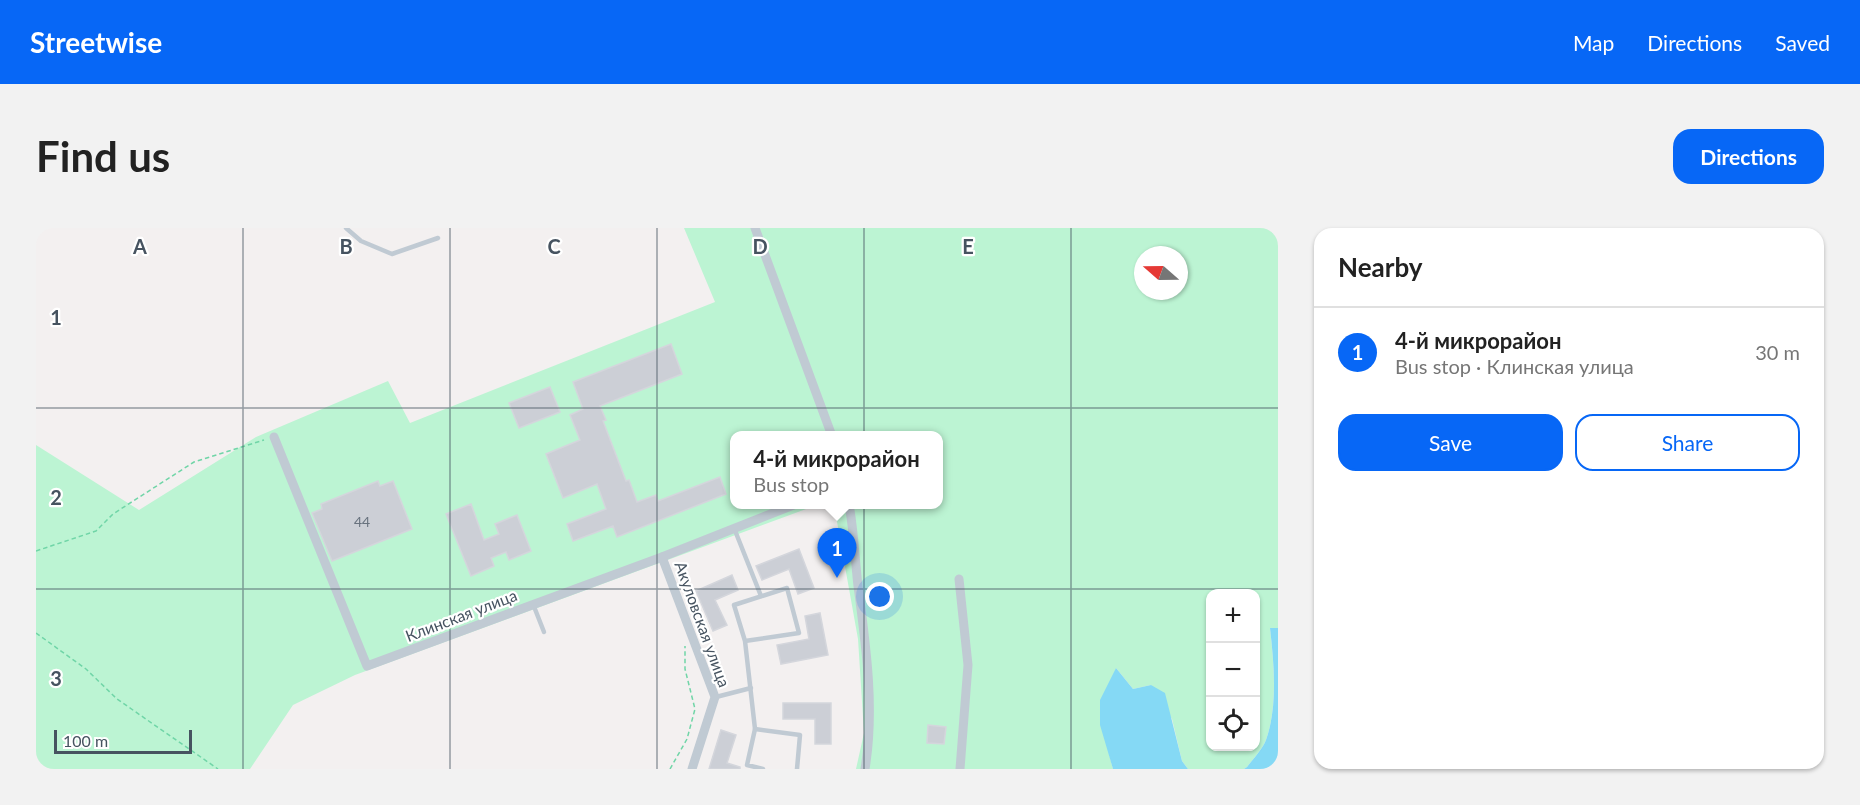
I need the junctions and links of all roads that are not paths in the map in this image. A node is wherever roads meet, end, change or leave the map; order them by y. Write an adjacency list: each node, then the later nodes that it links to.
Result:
1 (346, 228): 3 (lane)
2 (755, 228): 4 (street)
3 (438, 238)
4 (831, 431)
5 (274, 437): 12 (street, Клинская улица)
6 (783, 509): 8 (street, Клинская улица)
7 (850, 509): 21 (street)
8 (735, 528): 9 (street, Клинская улица); 11 (lane)
9 (662, 557): 12 (street, Клинская улица); 16 (street, Акуловская улица)
10 (959, 579): 22 (street)
11 (761, 596): 14 (lane); 14 (lane)
12 (533, 604): 13 (lane)
13 (544, 632)
14 (745, 640): 15 (lane)
15 (751, 688): 16 (lane); 17 (lane)
16 (715, 697): 18 (street, Акуловская улица)
17 (755, 729): 19 (lane); 20 (lane)
18 (692, 769)
19 (763, 769)
20 (797, 769)
21 (865, 769)
22 (960, 769)

